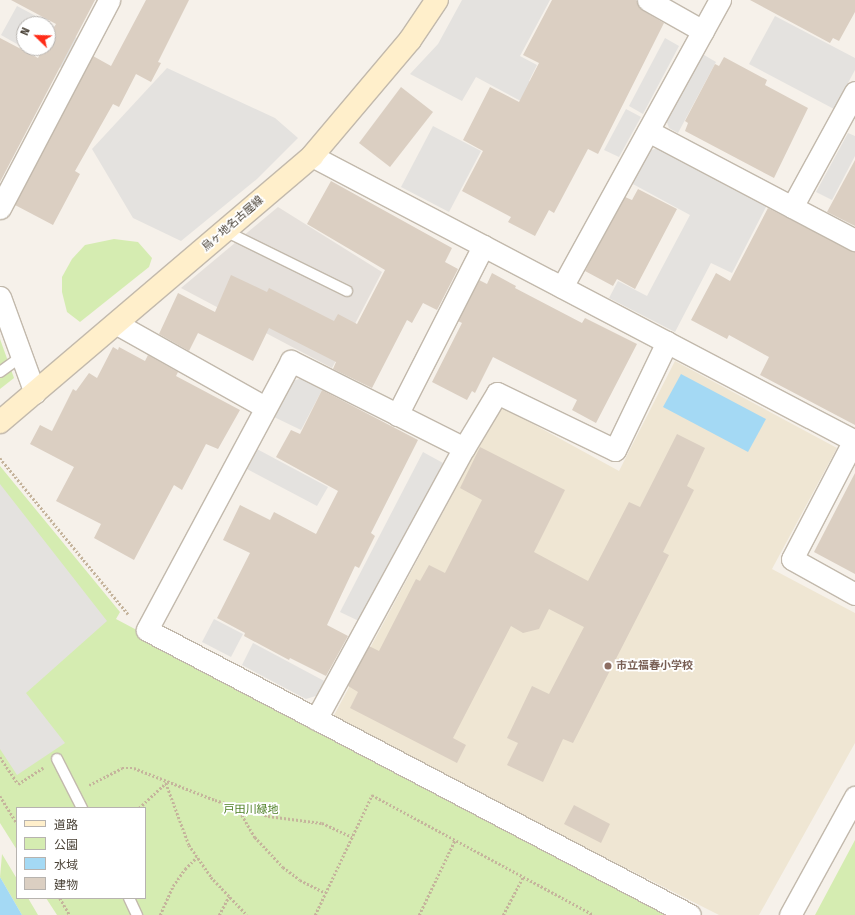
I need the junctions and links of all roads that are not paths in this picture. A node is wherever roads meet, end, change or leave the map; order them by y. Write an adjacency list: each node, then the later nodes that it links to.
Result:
1 (109, 0): 10 (street)
2 (437, 0): 8 (main road, 鳥ヶ地名古屋線)
3 (648, 0): 5 (street)
4 (720, 0): 5 (street)
5 (703, 30): 7 (street)
6 (855, 92): 9 (street)
7 (648, 131): 9 (street); 14 (street)
8 (312, 156): 11 (main road, 鳥ヶ地名古屋線); 13 (street)
9 (792, 207): 12 (street)
10 (0, 208)
11 (225, 231): 15 (lane); 17 (main road, 鳥ヶ地名古屋線)
12 (855, 240)
13 (483, 246): 14 (street); 23 (street)
14 (562, 287): 18 (street)
15 (347, 291)
16 (0, 297): 19 (street)
17 (116, 324): 21 (main road, 鳥ヶ地名古屋線); 22 (street)
18 (667, 342): 25 (street); 26 (street)
19 (21, 357): 20 (lane); 21 (street)
20 (0, 372)
21 (35, 393): 24 (main road, 鳥ヶ地名古屋線)
22 (265, 407): 23 (street); 28 (street)
23 (397, 415): 26 (street)
24 (0, 422)
25 (855, 440): 27 (street)
26 (464, 448): 28 (street)
27 (855, 594)
28 (316, 718): 34 (street)
29 (57, 759): 31 (lane)
30 (855, 797): 35 (street)
31 (82, 807)
32 (129, 899): 33 (lane)
33 (137, 915)
34 (690, 915)
35 (790, 915)

